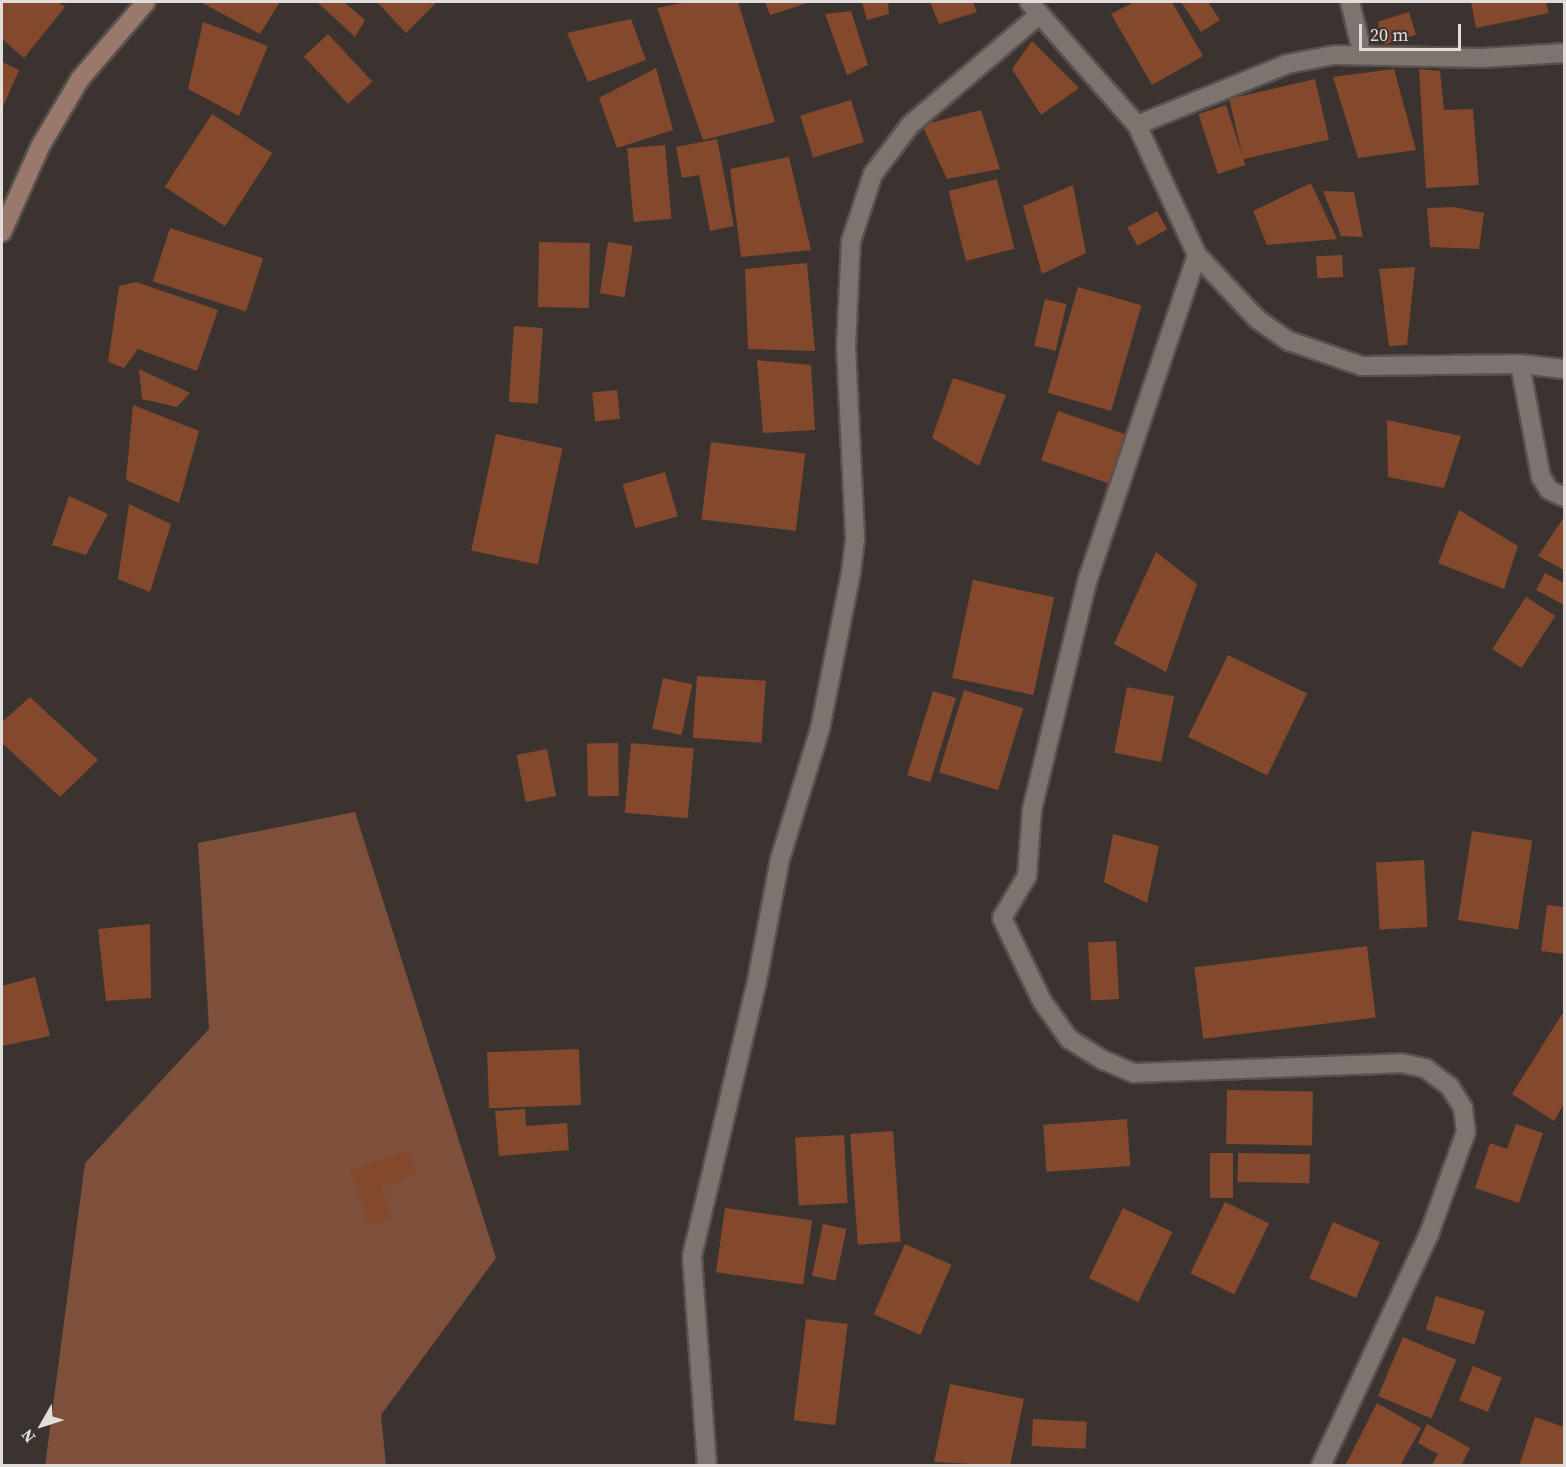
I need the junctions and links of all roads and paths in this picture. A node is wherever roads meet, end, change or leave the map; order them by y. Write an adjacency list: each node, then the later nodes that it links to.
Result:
1 (146, 2): 7 (street)
2 (1350, 2): 4 (street)
3 (1034, 8): 6 (street); 12 (street)
4 (1362, 52): 5 (street); 6 (street)
5 (1564, 53)
6 (1137, 125): 8 (street)
7 (2, 232)
8 (1197, 255): 9 (street); 13 (street)
9 (1520, 364): 10 (street); 11 (street)
10 (1564, 369)
11 (1564, 497)
12 (707, 1466)
13 (1320, 1466)

